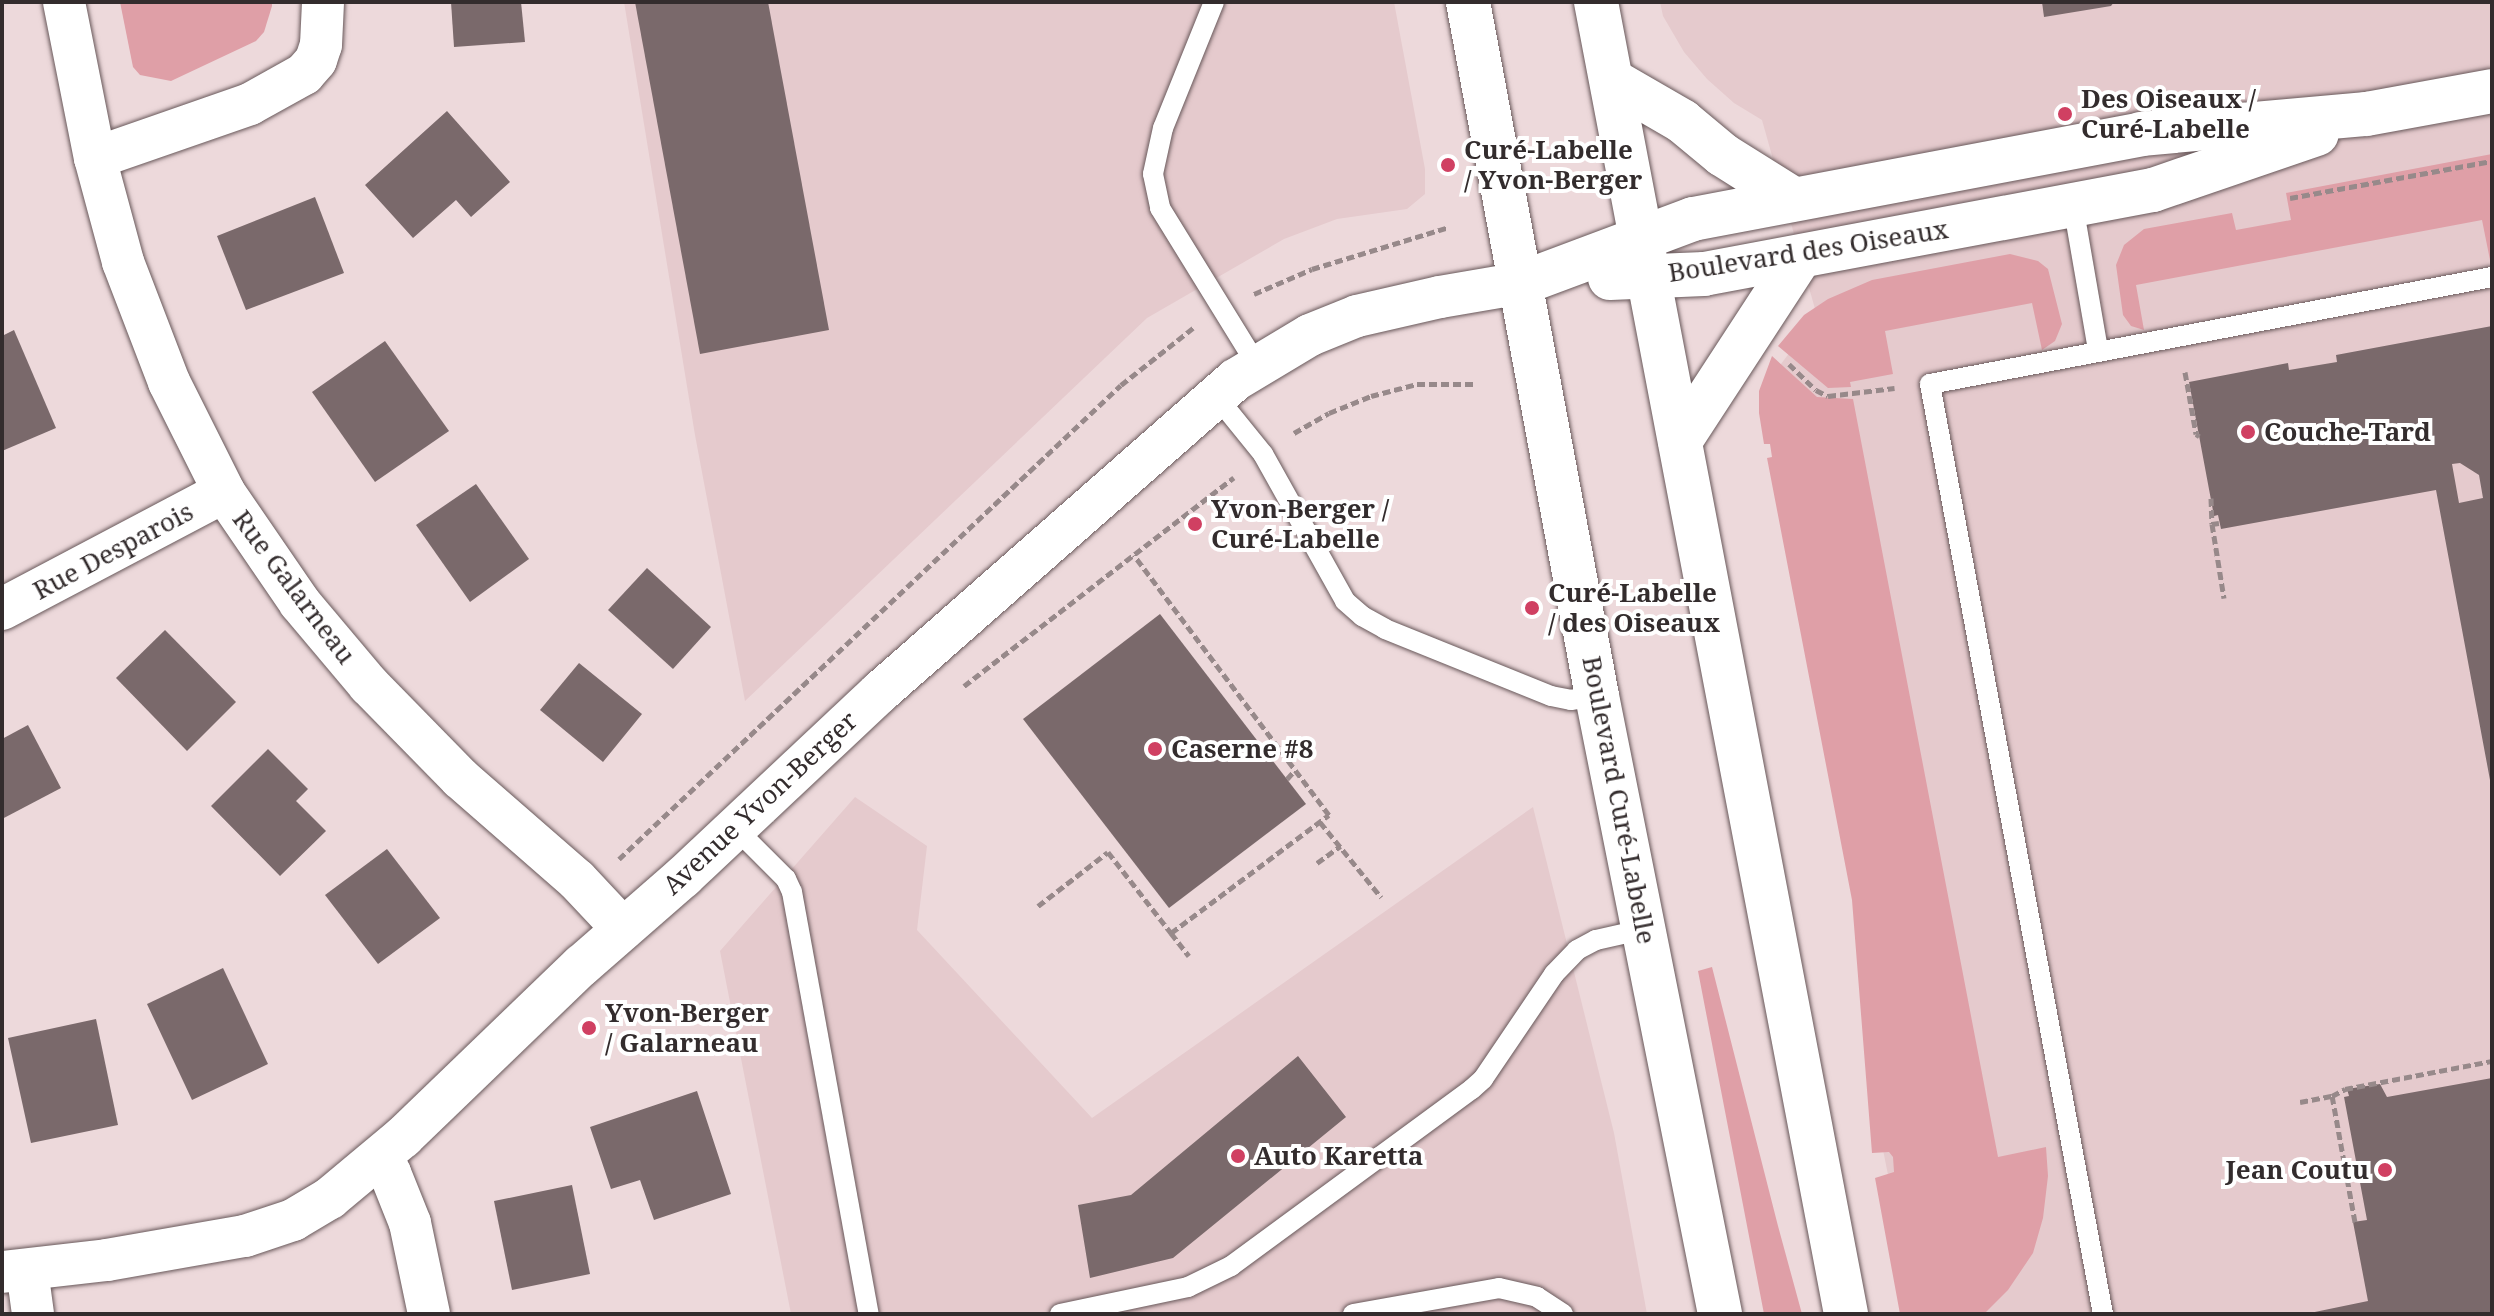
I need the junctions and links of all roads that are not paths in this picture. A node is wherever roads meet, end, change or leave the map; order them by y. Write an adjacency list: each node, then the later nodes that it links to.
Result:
1 (64, 2): 9 (street, Rue Galarneau)
2 (323, 2): 9 (street)
3 (1214, 2): 17 (lane)
4 (1468, 2): 15 (main road, Boulevard Curé-Labelle)
5 (1596, 2): 6 (main road)
6 (1613, 81): 10 (main road); 13 (main road)
7 (2492, 91): 8 (main road, Boulevard des Oiseaux)
8 (2367, 114): 10 (main road, Boulevard des Oiseaux); 11 (main road, Boulevard des Oiseaux)
9 (95, 158): 20 (street, Rue Galarneau)
10 (1793, 199): 13 (main road, Boulevard des Oiseaux)
11 (2073, 205): 12 (main road, Boulevard des Oiseaux); 16 (lane)
12 (1800, 257): 13 (main road, Boulevard des Oiseaux); 19 (main road)
13 (1642, 258): 15 (main road, Boulevard des Oiseaux); 19 (main road)
14 (2492, 277): 16 (lane)
15 (1522, 283): 17 (street, Avenue Yvon-Berger); 22 (main road, Boulevard Curé-Labelle)
16 (2098, 349): 36 (lane)
17 (1257, 365): 18 (street, Avenue Yvon-Berger)
18 (1216, 396): 22 (lane); 23 (street, Avenue Yvon-Berger)
19 (1680, 441): 35 (main road)
20 (224, 492): 21 (street, Rue Desparois); 24 (street, Rue Galarneau)
21 (2, 609)
22 (1597, 696): 25 (main road, Boulevard Curé-Labelle)
23 (735, 828): 24 (street, Avenue Yvon-Berger); 31 (lane)
24 (623, 929): 26 (street, Avenue Yvon-Berger)
25 (1645, 929): 32 (lane); 34 (main road, Boulevard Curé-Labelle)
26 (380, 1158): 27 (street, Avenue Yvon-Berger); 30 (street)
27 (15, 1271): 29 (street, Avenue Yvon-Berger)
28 (1555, 1311): 33 (lane)
29 (33, 1314)
30 (429, 1314)
31 (869, 1314)
32 (1060, 1314)
33 (1353, 1314)
34 (1720, 1314)
35 (1846, 1314)
36 (2103, 1314)

